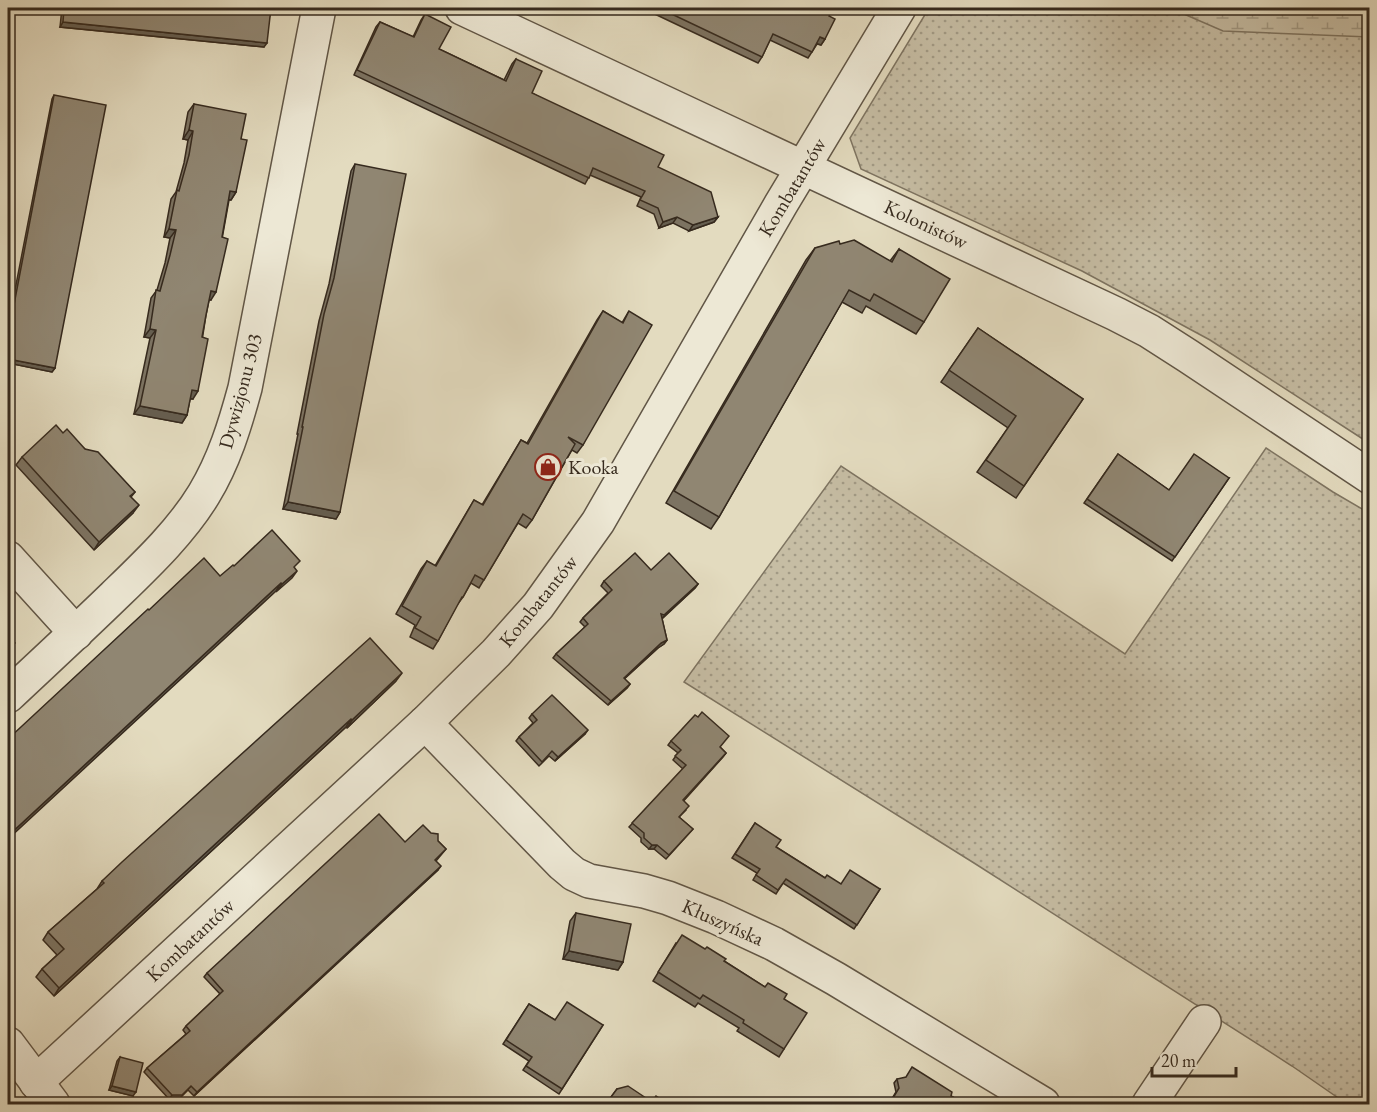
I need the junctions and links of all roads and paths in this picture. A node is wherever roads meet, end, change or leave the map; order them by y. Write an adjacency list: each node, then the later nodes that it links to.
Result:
1 (319, 8): 7 (street, Dywizjonu 303)
2 (462, 8): 4 (street, Kolonistów)
3 (899, 8): 4 (street, Kombatantów)
4 (804, 167): 5 (street, Kolonistów); 9 (street, Kombatantów)
5 (1370, 477)
6 (8, 558): 7 (street)
7 (76, 633): 8 (street, Dywizjonu 303)
8 (8, 696)
9 (425, 723): 12 (street, Kombatantów); 13 (street, Kłuszyńska)
10 (1204, 1022): 14 (street)
11 (8, 1044): 12 (street)
12 (45, 1093)
13 (1043, 1104)
14 (1149, 1104)

